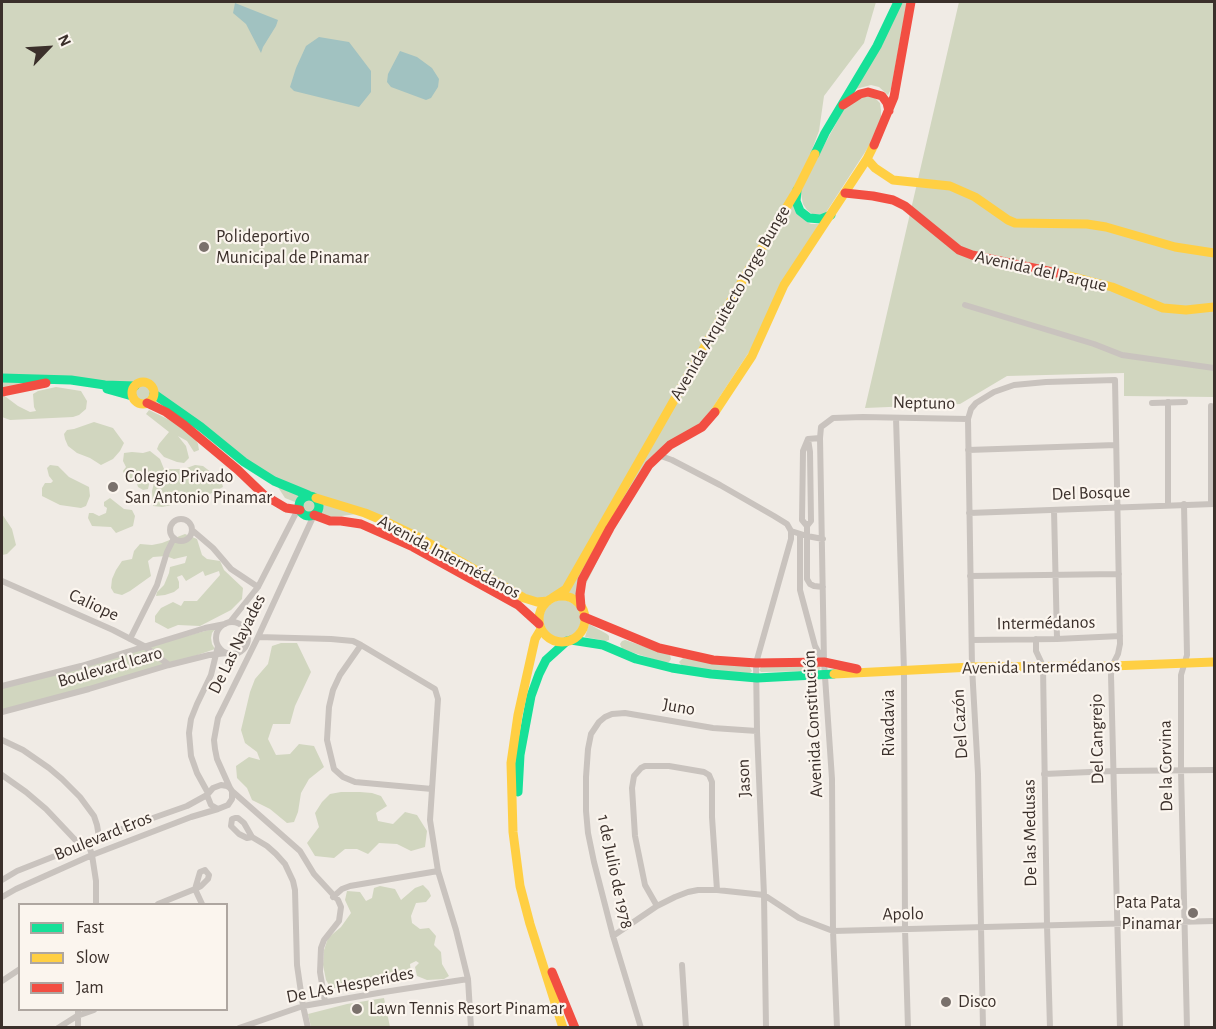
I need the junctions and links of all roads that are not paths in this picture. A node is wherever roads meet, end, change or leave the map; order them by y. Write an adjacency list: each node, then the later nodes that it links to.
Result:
1 (898, 2): 3 (main road, Avenida Arquitecto Jorge Bunge)
2 (911, 2): 4 (main road, Avenida Arquitecto Jorge Bunge)
3 (841, 106): 4 (main road); 6 (main road, Avenida Arquitecto Jorge Bunge)
4 (890, 111): 5 (main road, Avenida Arquitecto Jorge Bunge)
5 (867, 159): 7 (main road, Avenida Arquitecto Jorge Bunge); 9 (main road)
6 (797, 190): 8 (main road); 52 (main road, Avenida Arquitecto Jorge Bunge)
7 (845, 193): 8 (main road, Avenida Arquitecto Jorge Bunge); 11 (main road, Avenida del Parque)
8 (831, 215): 30 (main road, Avenida Arquitecto Jorge Bunge)
9 (1215, 253)
10 (965, 305): 12 (street)
11 (1215, 307)
12 (1215, 368)
13 (2, 378): 15 (main road)
14 (1115, 380): 25 (street, Neptuno); 28 (street, Del Cangrejo)
15 (135, 386): 17 (main road); 18 (main road)
16 (2, 392): 18 (main road)
17 (154, 394): 21 (main road); 32 (main road, Avenida Intermédanos)
18 (132, 396): 21 (main road)
19 (1168, 402): 20 (street); 22 (street); 35 (street)
20 (1185, 402)
21 (147, 403): 37 (main road)
22 (1152, 403)
23 (1211, 406): 31 (street)
24 (896, 418): 25 (street, Neptuno); 26 (street, Neptuno); 83 (street, Rivadavia)
25 (968, 419): 29 (street, Del Cazón)
26 (826, 422): 27 (street, Avenida Constitución)
27 (820, 438): 43 (street); 45 (street, Avenida Constitución)
28 (1116, 445): 29 (street); 36 (street, Del Cangrejo)
29 (968, 450): 39 (street, Del Cazón)
30 (658, 455): 42 (street); 53 (main road, Avenida Arquitecto Jorge Bunge)
31 (1213, 469): 34 (street)
32 (312, 497): 37 (main road); 40 (main road); 52 (main road, Avenida Intermédanos)
33 (1184, 504): 34 (street, Del Bosque); 35 (street, Del Bosque); 77 (street, De la Corvina)
34 (1213, 504)
35 (1168, 505): 36 (street, Del Bosque)
36 (1117, 507): 38 (street, Del Bosque); 47 (street, Del Cangrejo)
37 (300, 510): 40 (main road); 50 (street, De Las Nayades)
38 (1054, 510): 39 (street, Del Bosque); 46 (street)
39 (969, 513): 48 (street, Del Cazón)
40 (314, 515): 56 (main road); 60 (street, De Las Nayades)
41 (192, 530): 44 (street); 44 (street); 50 (street)
42 (791, 531): 43 (street); 76 (street, Jason)
43 (804, 535): 45 (street); 51 (street); 74 (street)
44 (174, 538): 61 (street)
45 (822, 539): 51 (street, Avenida Constitución)
46 (1056, 574): 47 (street); 48 (street); 63 (street)
47 (1119, 574): 59 (street, Del Cangrejo)
48 (970, 576): 64 (street, Del Cazón)
49 (2, 580): 61 (street, Caliope)
50 (258, 587): 55 (street, De Las Nayades)
51 (823, 587): 74 (street, Avenida Constitución)
52 (550, 600): 53 (main road); 56 (main road)
53 (581, 607): 54 (main road)
54 (584, 617): 58 (main road, Avenida Intermédanos); 65 (main road)
55 (228, 623): 57 (street); 67 (street, Boulevard Icaro); 68 (street)
56 (540, 626): 65 (main road); 136 (main road)
57 (244, 627): 60 (street); 69 (street)
58 (617, 632): 70 (main road); 71 (main road, Avenida Intermédanos)
59 (1120, 636): 63 (street, Intermédanos); 80 (street, Del Cangrejo)
60 (258, 637): 66 (street); 69 (street); 98 (street, De Las Nayades)
61 (130, 639): 67 (street, Caliope)
62 (1036, 639): 63 (street, Intermédanos); 64 (street, Intermédanos); 79 (street, De las Medusas)
63 (1057, 639)
64 (972, 640): 81 (street, Del Cazón)
65 (569, 641): 70 (main road, Avenida Intermédanos); 137 (main road)
66 (361, 645): 97 (street); 97 (street)
67 (144, 646): 78 (street, Caliope); 87 (street, Boulevard Icaro)
68 (218, 646): 72 (street); 73 (street, De Las Nayades)
69 (245, 647): 72 (street)
70 (611, 648): 82 (main road, Avenida Intermédanos)
71 (676, 652): 76 (main road, Avenida Intermédanos); 82 (main road)
72 (226, 653): 73 (street, Boulevard Icaro)
73 (217, 654): 78 (street, Boulevard Icaro); 99 (street, De Las Nayades)
74 (824, 662): 76 (main road, Avenida Intermédanos); 84 (main road, Avenida Intermédanos); 85 (street, Avenida Constitución)
75 (1215, 662): 77 (main road, Avenida Intermédanos)
76 (756, 663): 86 (street, Jason)
77 (1185, 663): 80 (main road, Avenida Intermédanos); 94 (street, De la Corvina)
78 (169, 665): 88 (street, Boulevard Icaro)
79 (1043, 666): 80 (main road, Avenida Intermédanos); 81 (main road, Avenida Intermédanos); 95 (street, De las Medusas)
80 (1112, 666): 93 (street, Del Cangrejo)
81 (972, 667): 83 (main road, Avenida Intermédanos); 120 (street, Del Cazón)
82 (672, 668): 86 (main road, Avenida Intermédanos)
83 (904, 671): 84 (main road, Avenida Intermédanos); 121 (street, Rivadavia)
84 (868, 672): 85 (main road, Avenida Intermédanos)
85 (825, 675): 86 (main road, Avenida Intermédanos); 122 (street, Avenida Constitución)
86 (757, 678): 90 (street, Jason)
87 (2, 686)
88 (2, 712)
89 (599, 722): 90 (street, Juno); 123 (street, 1 de Julio de 1978)
90 (757, 731): 109 (street, Jason)
91 (2, 740): 101 (street)
92 (1215, 770): 94 (street)
93 (1113, 771): 94 (street); 95 (street); 118 (street, Del Cangrejo)
94 (1181, 771): 117 (street, De la Corvina)
95 (1044, 774): 119 (street, De las Medusas)
96 (2, 775): 104 (street)
97 (432, 789): 106 (street)
98 (231, 790): 99 (street); 100 (street); 111 (street, De Las Nayades)
99 (207, 794): 100 (street); 101 (street, Boulevard Eros)
100 (218, 809): 105 (street, Boulevard Eros)
101 (99, 837): 103 (street, Boulevard Eros)
102 (252, 837): 129 (street)
103 (88, 843): 104 (street, Boulevard Eros); 105 (street)
104 (81, 846): 107 (street, Boulevard Eros)
105 (92, 855): 110 (street, Boulevard Eros); 112 (street)
106 (438, 871): 111 (street); 126 (street)
107 (2, 880)
108 (717, 890): 109 (street, Apolo); 115 (street, Apolo); 115 (street)
109 (764, 895): 122 (street, Apolo); 140 (street, Jason)
110 (2, 897)
111 (333, 897): 128 (street, De Las Nayades)
112 (96, 903)
113 (160, 903): 114 (street)
114 (202, 903)
115 (657, 906): 123 (street, Apolo)
116 (1215, 921): 117 (street, Apolo)
117 (1184, 922): 118 (street, Apolo); 146 (street, De la Corvina)
118 (1118, 923): 119 (street, Apolo); 145 (street, Del Cangrejo)
119 (1047, 925): 120 (street, Apolo); 144 (street, De las Medusas)
120 (981, 928): 121 (street, Apolo); 143 (street, Del Cazón)
121 (905, 929): 122 (street, Apolo); 142 (street, Rivadavia)
122 (833, 932): 141 (street, Avenida Constitución)
123 (613, 936): 138 (street, 1 de Julio de 1978)
124 (682, 964): 139 (street)
125 (18, 970): 127 (street)
126 (468, 979): 128 (street, De LAs Hesperides); 135 (street)
127 (2, 981)
128 (325, 1002): 129 (street, De LAs Hesperides)
129 (303, 1006): 133 (street, De LAs Hesperides); 134 (street)
130 (77, 1013): 131 (street); 132 (street)
131 (58, 1028)
132 (78, 1028)
133 (239, 1028)
134 (308, 1028)
135 (471, 1028)
136 (563, 1028)
137 (576, 1028)
138 (641, 1028)
139 (686, 1028)
140 (766, 1028)
141 (837, 1028)
142 (908, 1028)
143 (983, 1028)
144 (1050, 1028)
145 (1120, 1028)
146 (1187, 1028)

